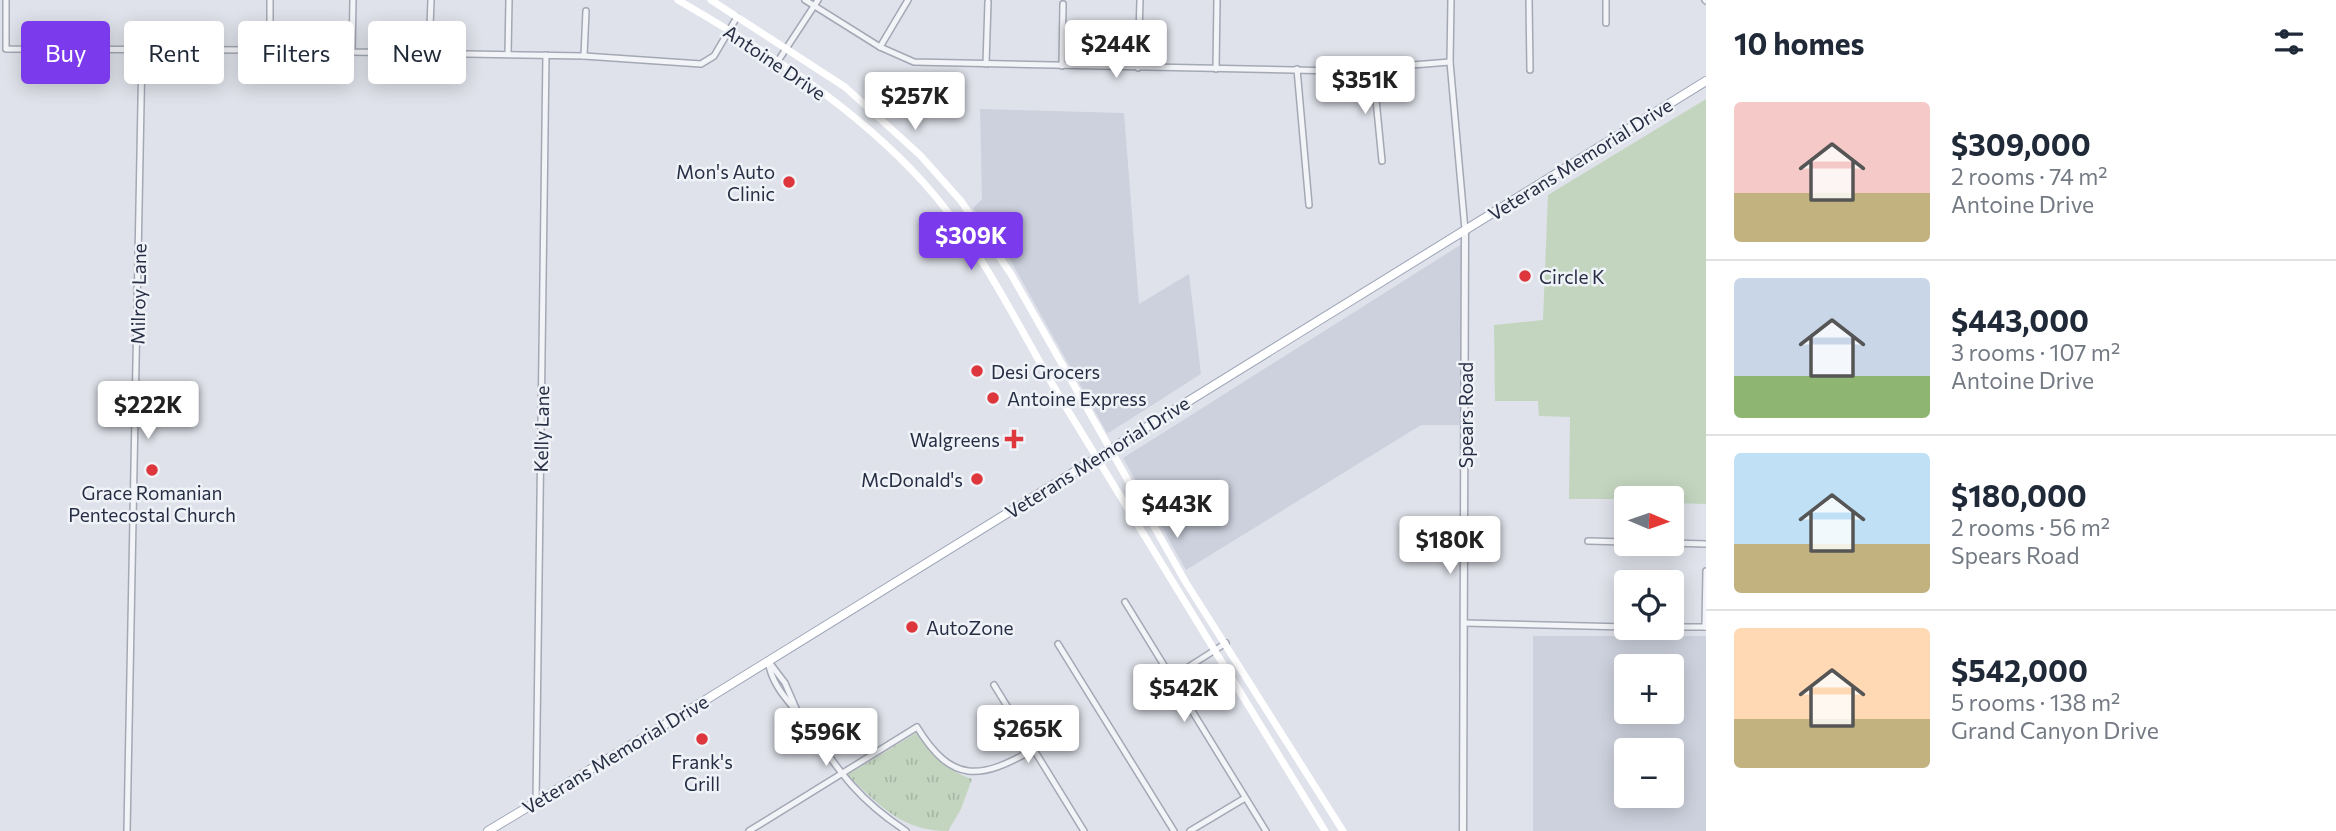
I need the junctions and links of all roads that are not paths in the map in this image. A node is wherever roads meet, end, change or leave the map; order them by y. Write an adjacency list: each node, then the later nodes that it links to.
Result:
1 (6, 0): 26 (street)
2 (270, 0): 25 (street)
3 (354, 0): 27 (street)
4 (431, 0): 20 (street)
5 (509, 0): 29 (street)
6 (678, 0): 22 (main road, Antoine Drive)
7 (711, 0): 19 (main road, Antoine Drive)
8 (805, 0): 16 (street)
9 (908, 0): 24 (street)
10 (1140, 0): 36 (street)
11 (1217, 0): 37 (street)
12 (1451, 0): 33 (street, Spears Road)
13 (1529, 0): 40 (street)
14 (1606, 0): 21 (street)
15 (988, 2): 34 (street)
16 (816, 3): 23 (street); 24 (street)
17 (1063, 4): 35 (street)
18 (586, 11): 31 (street)
19 (737, 17): 22 (street); 23 (main road, Antoine Drive)
20 (430, 21)
21 (1606, 23)
22 (730, 30): 31 (street); 32 (main road, Antoine Drive)
23 (787, 47): 32 (street); 46 (main road, Antoine Drive)
24 (880, 47): 34 (street)
25 (224, 50)
26 (124, 51)
27 (368, 52)
28 (466, 53): 29 (street)
29 (508, 54): 30 (street)
30 (546, 55): 31 (street); 70 (street, Kelly Lane)
31 (584, 56)
32 (778, 61): 47 (main road, Antoine Drive)
33 (1450, 62): 39 (street); 45 (street, Spears Road)
34 (986, 64): 35 (street)
35 (1062, 66): 36 (street)
36 (1138, 68): 37 (street)
37 (1216, 69): 38 (street)
38 (1297, 69): 39 (street); 44 (street)
39 (1373, 69): 43 (street)
40 (1530, 70)
41 (1706, 81): 45 (main road, Veterans Memorial Drive)
42 (141, 84): 72 (street, Milroy Lane)
43 (1382, 161)
44 (1309, 205)
45 (1465, 230): 46 (main road, Veterans Memorial Drive); 56 (street, Spears Road)
46 (1108, 449): 47 (main road, Veterans Memorial Drive); 52 (main road, Antoine Drive)
47 (1096, 457): 54 (main road, Antoine Drive); 63 (main road, Veterans Memorial Drive)
48 (1587, 541): 49 (street)
49 (1614, 542)
50 (1684, 543): 51 (street)
51 (1706, 544)
52 (1177, 567): 54 (main road); 61 (main road, Antoine Drive)
53 (1706, 571): 59 (street)
54 (1167, 574): 62 (main road, Antoine Drive)
55 (1125, 602): 64 (street)
56 (1464, 623): 57 (street); 82 (street, Spears Road)
57 (1614, 627)
58 (1684, 627): 59 (street)
59 (1706, 627)
60 (1058, 643): 77 (street)
61 (1226, 643): 62 (street); 81 (main road, Antoine Drive)
62 (1214, 651): 64 (street); 80 (main road, Antoine Drive)
63 (768, 661): 66 (street); 66 (street); 70 (main road, Veterans Memorial Drive)
64 (1171, 678): 69 (street)
65 (994, 685): 67 (street)
66 (797, 713): 68 (street)
67 (1034, 749): 68 (street); 76 (street)
68 (840, 775): 74 (street); 75 (street)
69 (1245, 797): 78 (street); 79 (street)
70 (536, 802): 71 (main road, Veterans Memorial Drive)
71 (498, 828): 73 (main road, Veterans Memorial Drive)
72 (127, 831)
73 (488, 831)
74 (749, 831)
75 (906, 831)
76 (1084, 831)
77 (1174, 831)
78 (1190, 831)
79 (1266, 831)
80 (1325, 831)
81 (1342, 831)
82 (1463, 831)

